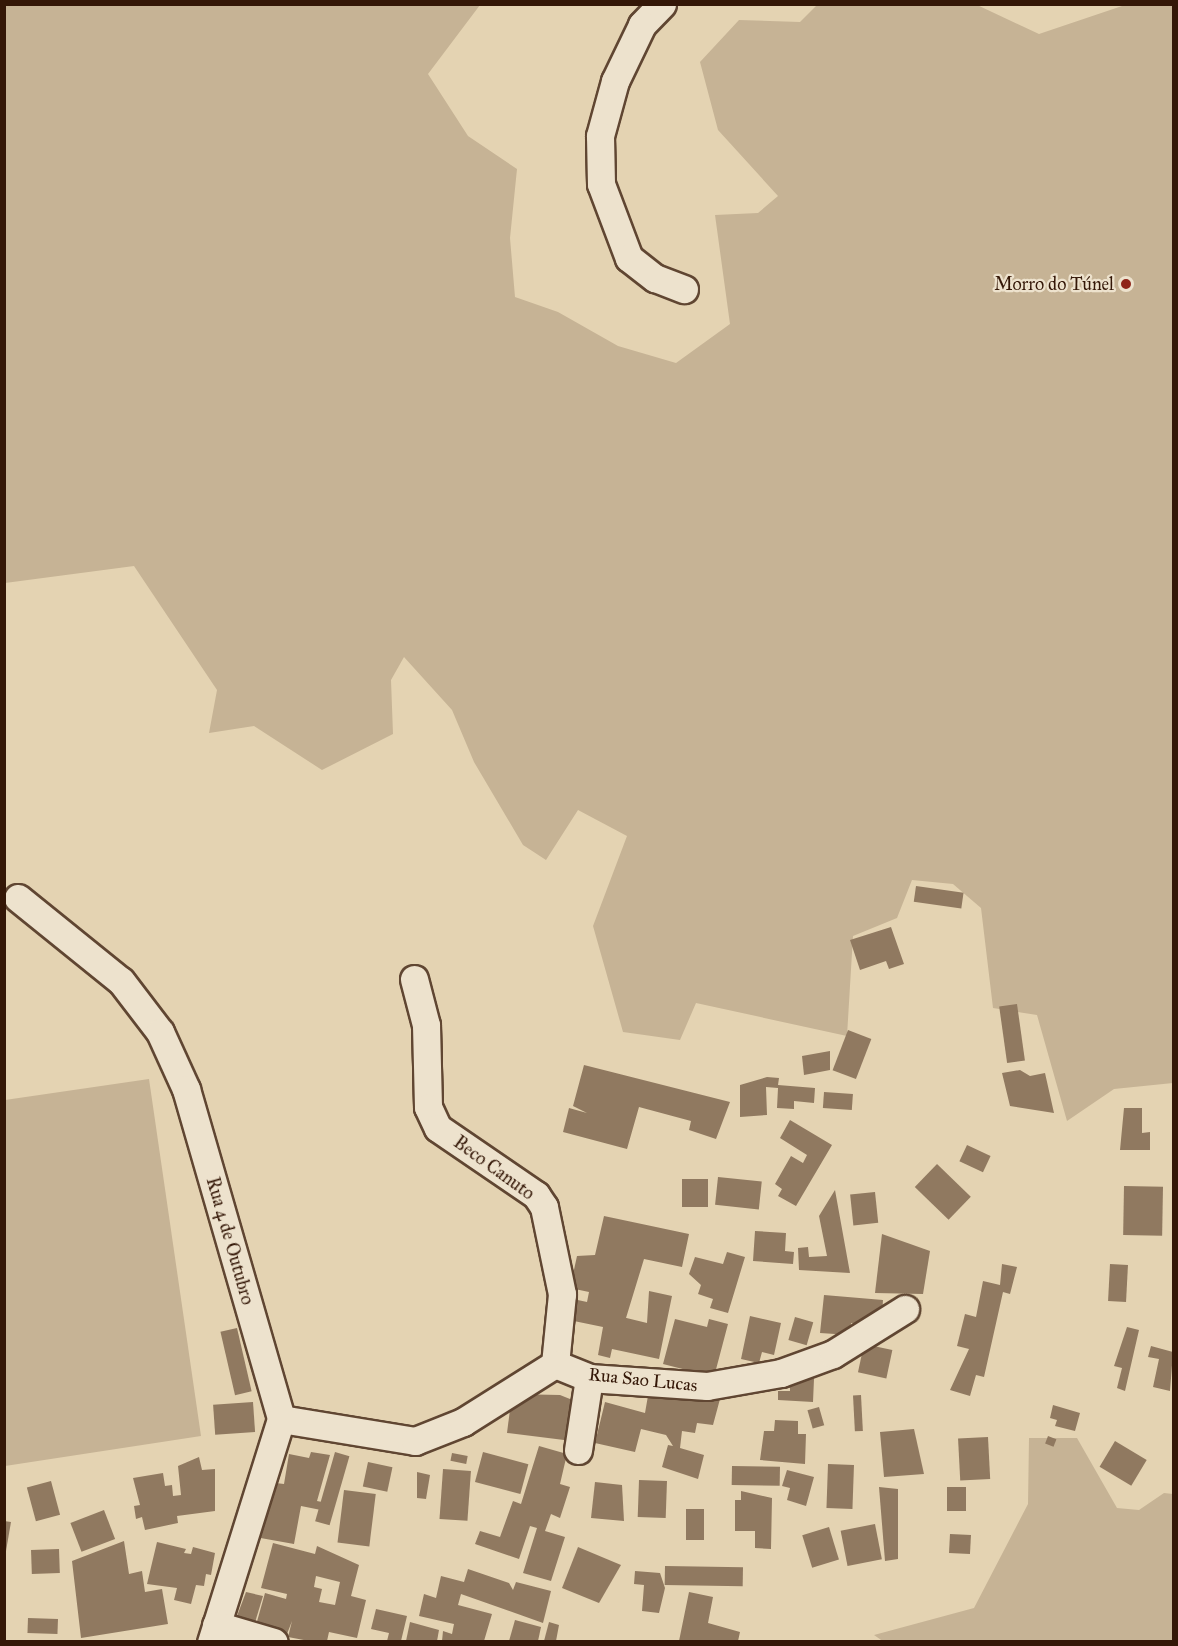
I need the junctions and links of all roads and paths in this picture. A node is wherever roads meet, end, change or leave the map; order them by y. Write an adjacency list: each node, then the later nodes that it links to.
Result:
1 (662, 4): 2 (street)
2 (684, 289)
3 (18, 898): 8 (street, Rua 4 de Outubro)
4 (414, 979): 6 (street, Beco Canuto)
5 (905, 1309): 7 (street, Rua Sao Lucas)
6 (555, 1364): 7 (street, Rua Sao Lucas); 8 (street)
7 (590, 1378): 9 (street)
8 (281, 1419): 10 (street)
9 (578, 1450)
10 (214, 1633): 11 (street)
11 (274, 1641)

